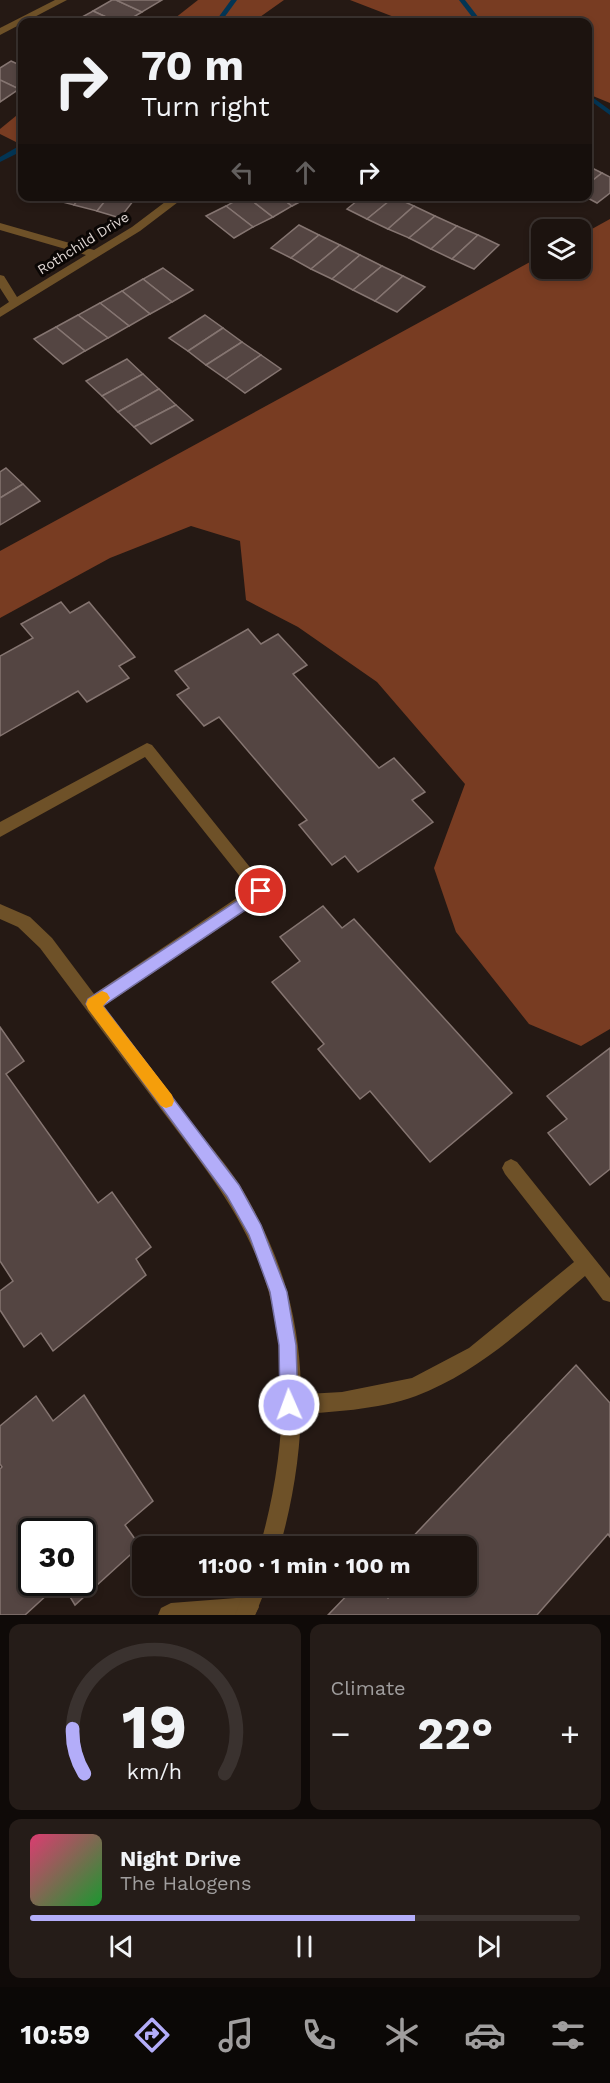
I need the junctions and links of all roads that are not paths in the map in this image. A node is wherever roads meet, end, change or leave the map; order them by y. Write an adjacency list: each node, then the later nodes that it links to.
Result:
1 (62, 0): 2 (street)
2 (27, 18)
3 (18, 23): 4 (street)
4 (0, 32)
5 (174, 201): 7 (street, Rothchild Drive)
6 (0, 226): 7 (street)
7 (93, 254): 9 (street, Rothchild Drive)
8 (0, 279): 9 (street)
9 (15, 303): 10 (street, Rothchild Drive)
10 (0, 313)
11 (0, 831): 13 (street)
12 (0, 911): 13 (street)
13 (93, 1004): 17 (street)
14 (511, 1168): 15 (street)
15 (586, 1263): 16 (street); 17 (street)
16 (610, 1293)
17 (289, 1405): 18 (street)
18 (274, 1536)
19 (253, 1596): 20 (street)
20 (247, 1611): 21 (street)
21 (168, 1615)

